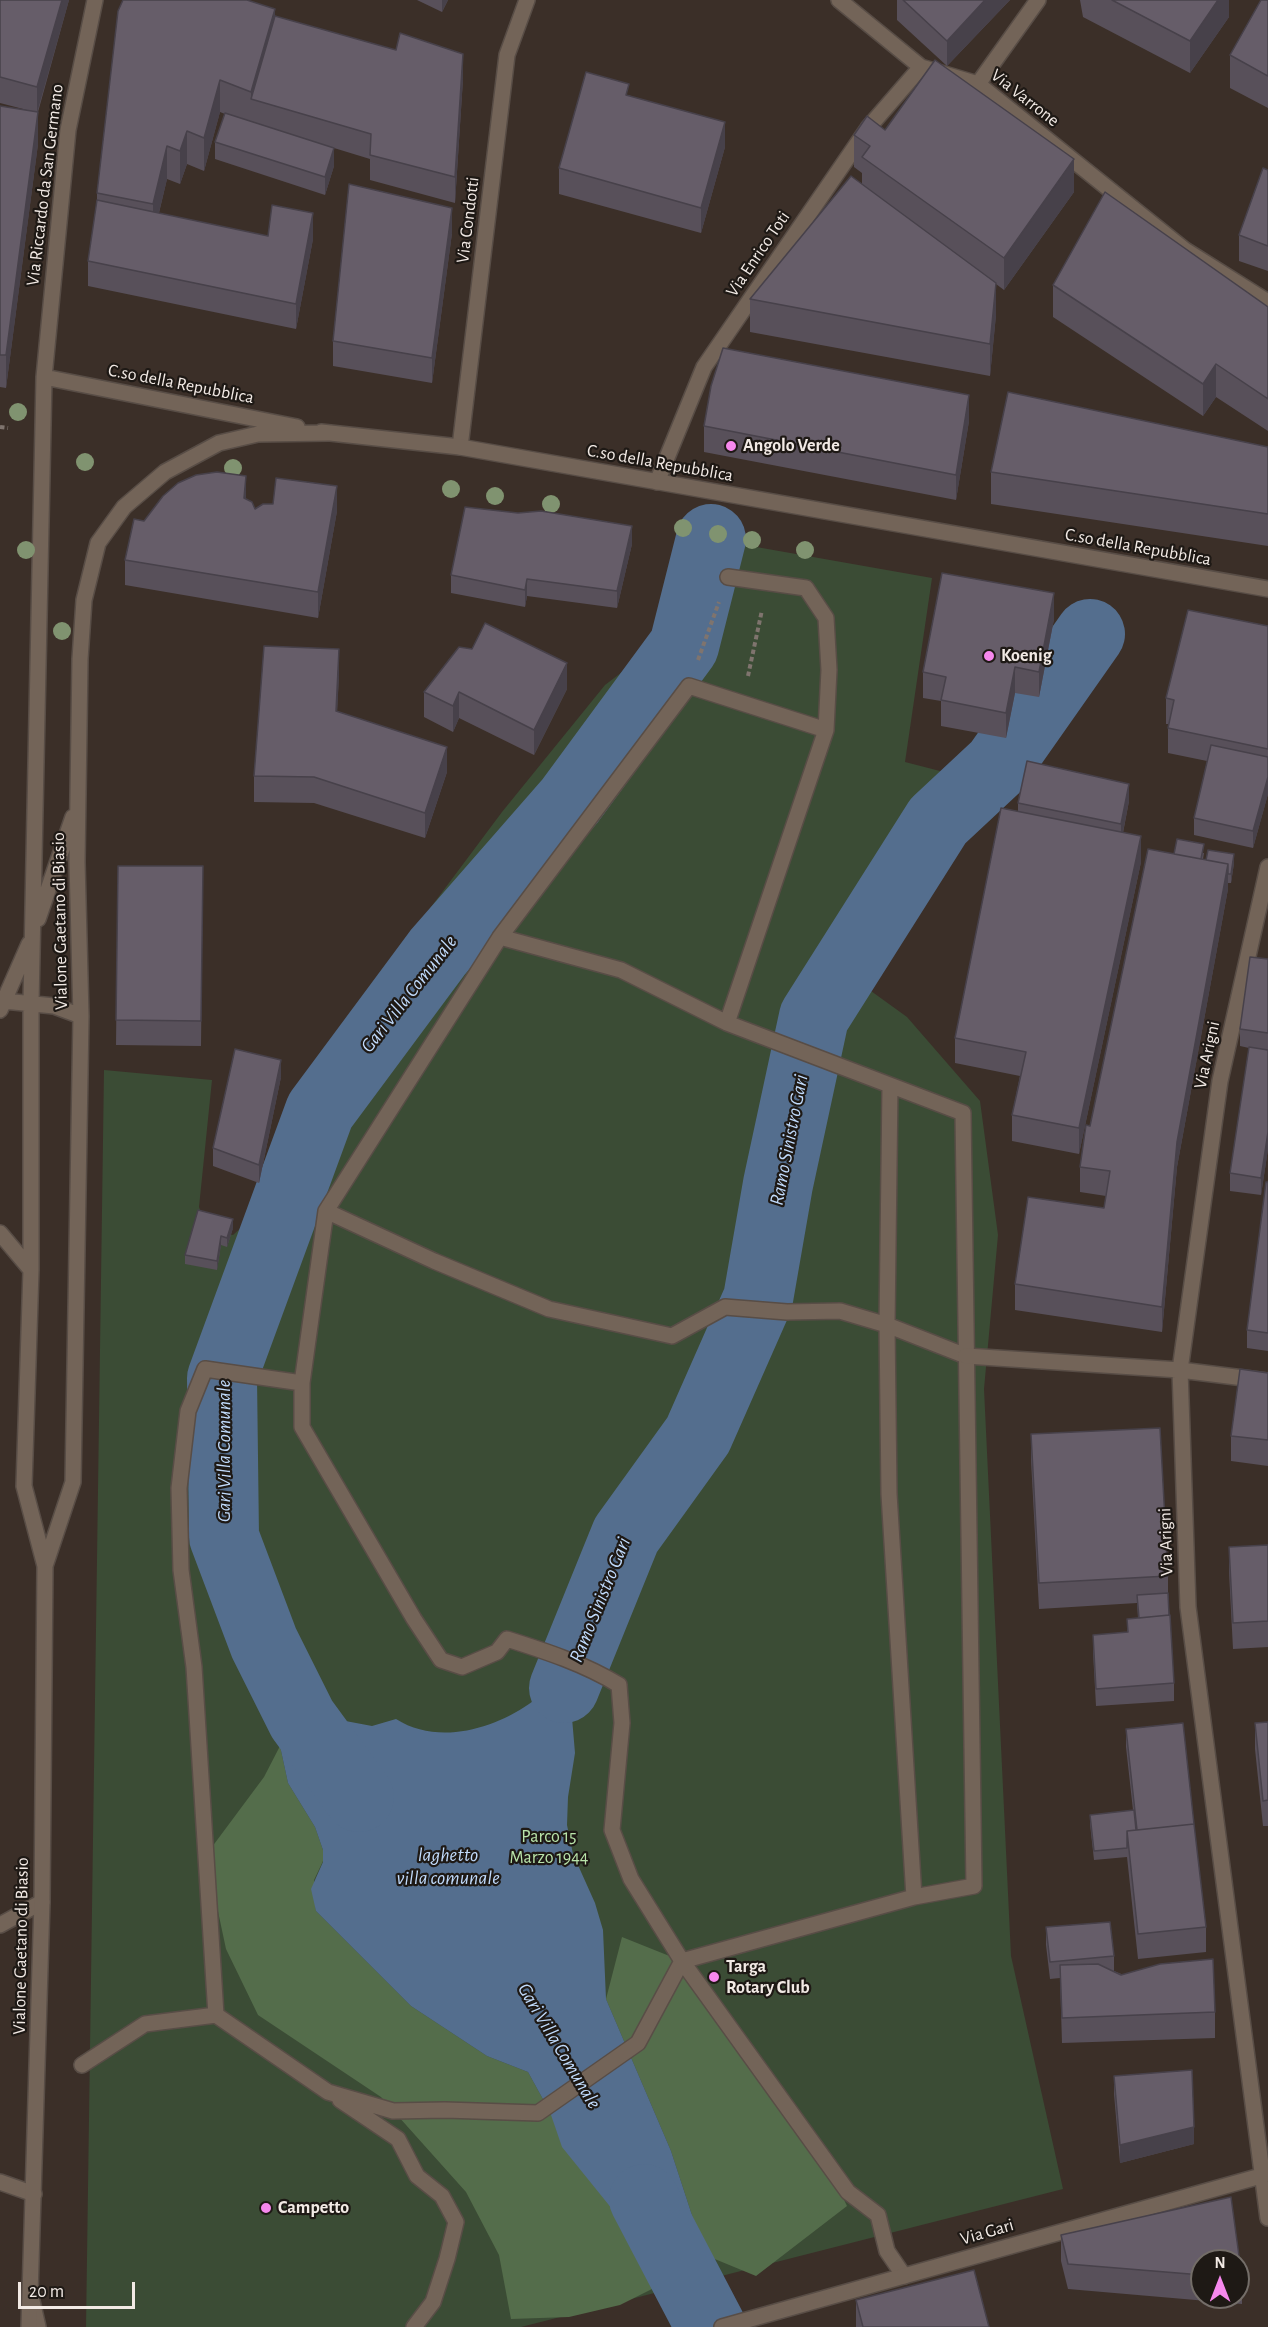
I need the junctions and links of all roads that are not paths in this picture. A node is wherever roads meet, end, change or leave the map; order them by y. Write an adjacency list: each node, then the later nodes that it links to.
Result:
1 (95, 0): 8 (street, Via Riccardo da San Germano)
2 (527, 0): 10 (street, Via Condotti)
3 (839, 0): 5 (street, Via Varrone)
4 (1038, 0): 6 (street)
5 (921, 67): 6 (street, Via Varrone); 11 (street, Via Enrico Toti)
6 (978, 84): 7 (street, Via Varrone)
7 (1268, 302)
8 (44, 377): 9 (street, C.so della Repubblica); 17 (street, Vialone Gaetano di Biasio)
9 (329, 433): 10 (street, C.so della Repubblica); 15 (street, Vialone Gaetano di Biasio)
10 (460, 447): 11 (street, C.so della Repubblica)
11 (657, 482): 13 (street, C.so della Repubblica)
12 (728, 577): 14 (street)
13 (1268, 589)
14 (826, 730): 18 (street); 22 (street)
15 (78, 802): 17 (street); 21 (street, Vialone Gaetano di Biasio)
16 (1268, 867): 29 (street, Via Arigni)
17 (33, 935): 19 (street, Vialone Gaetano di Biasio); 20 (street)
18 (500, 937): 22 (street); 24 (street)
19 (31, 1003): 20 (street); 21 (street); 26 (street, Vialone Gaetano di Biasio)
20 (2, 1005)
21 (81, 1016): 32 (street, Vialone Gaetano di Biasio)
22 (727, 1023): 23 (street)
23 (890, 1086): 27 (street); 28 (street)
24 (326, 1211): 27 (street); 31 (street)
25 (0, 1233): 26 (street)
26 (31, 1270): 32 (street, Vialone Gaetano di Biasio)
27 (887, 1325): 28 (street); 33 (street)
28 (966, 1356): 29 (street); 33 (street)
29 (1180, 1370): 30 (street); 40 (street, Via Arigni)
30 (1268, 1381)
31 (302, 1383): 36 (street); 37 (street)
32 (45, 1566): 34 (street, Vialone Gaetano di Biasio)
33 (914, 1897): 36 (street)
34 (42, 1902): 35 (street); 42 (street, Vialone Gaetano di Biasio)
35 (0, 1925)
36 (682, 1961): 39 (street); 44 (street)
37 (216, 2014): 38 (street); 39 (street)
38 (82, 2065)
39 (328, 2092): 48 (street)
40 (1265, 2174): 43 (street, Via Arigni); 44 (street, Via Gari)
41 (0, 2182): 42 (street)
42 (34, 2194): 45 (street, Vialone Gaetano di Biasio)
43 (1268, 2218)
44 (904, 2276): 49 (street, Via Gari)
45 (31, 2293): 46 (street, Vialone Gaetano di Biasio); 47 (street)
46 (29, 2327)
47 (38, 2327)
48 (414, 2327)
49 (722, 2327)

